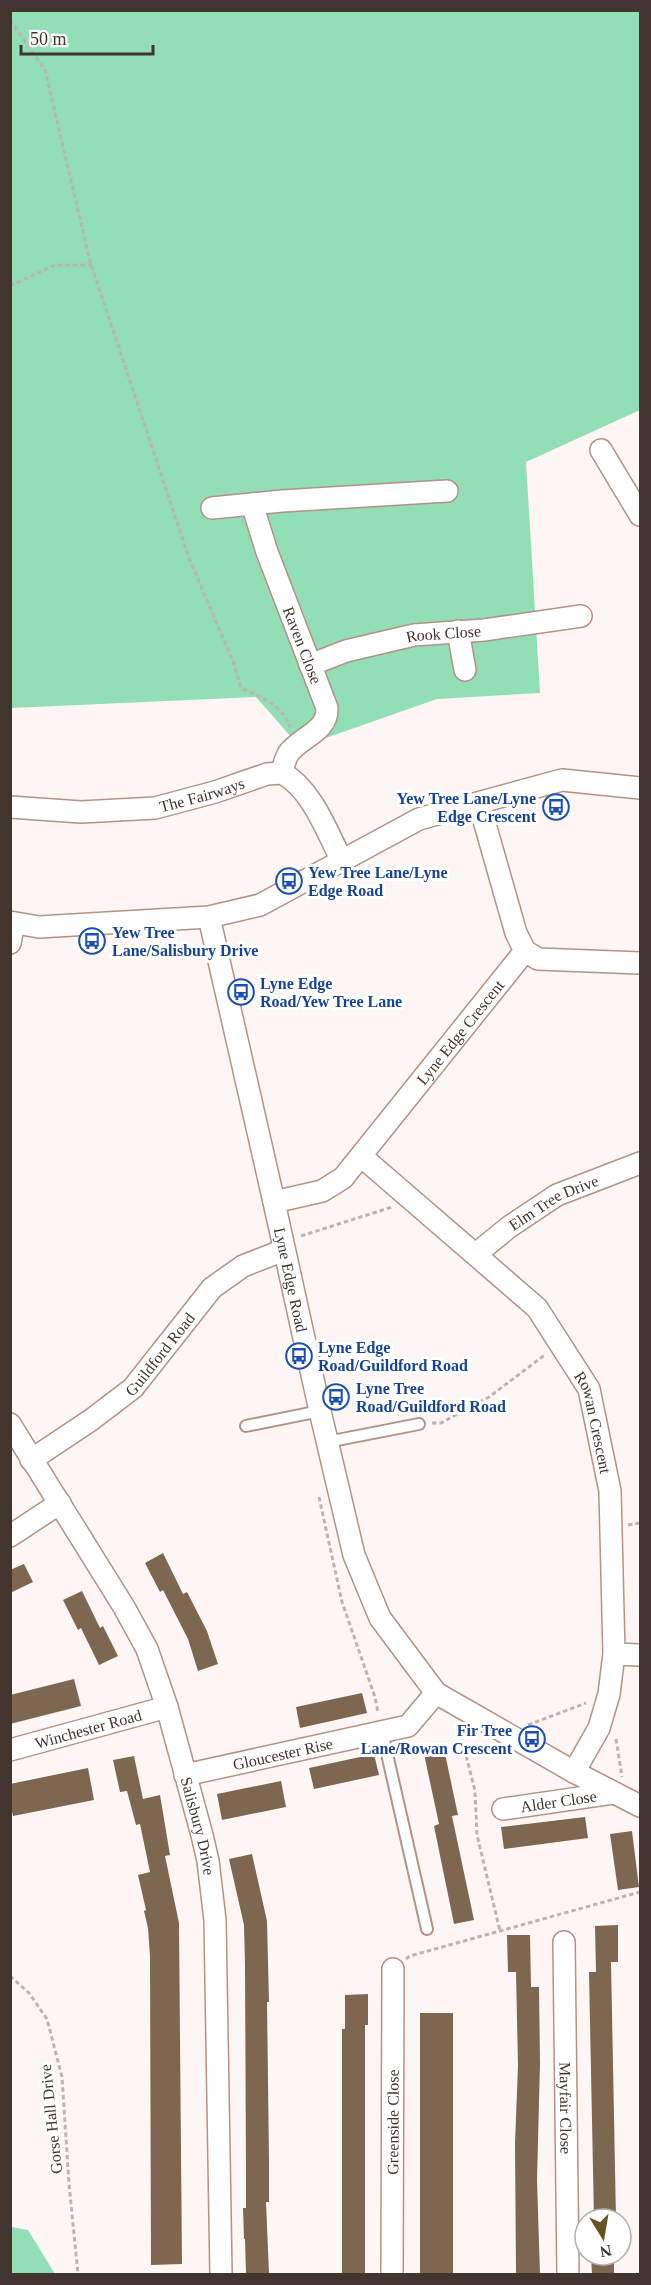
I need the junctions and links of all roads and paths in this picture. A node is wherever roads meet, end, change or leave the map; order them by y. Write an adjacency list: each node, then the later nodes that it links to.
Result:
1 (10, 20): 2 (path)
2 (92, 265): 3 (path); 13 (path)
3 (10, 286)
4 (601, 450): 8 (street)
5 (447, 491): 6 (street)
6 (252, 504): 7 (street); 11 (street, Raven Close)
7 (212, 508)
8 (640, 515)
9 (581, 616): 10 (street, Rook Close)
10 (458, 631): 11 (street, Rook Close); 12 (street)
11 (310, 665): 13 (street, Raven Close)
12 (465, 670)
13 (296, 746): 14 (street, Raven Close)
14 (282, 772): 17 (street, The Fairways); 18 (street)
15 (640, 788): 16 (street)
16 (479, 803): 18 (street); 21 (street)
17 (10, 807)
18 (342, 861): 19 (street)
19 (209, 917): 20 (street); 26 (street, Lyne Edge Road)
20 (12, 929)
21 (525, 951): 22 (street); 23 (street, Lyne Edge Crescent)
22 (640, 963)
23 (361, 1156): 25 (street, Rowan Crescent); 26 (street, Lyne Edge Crescent)
24 (640, 1163): 28 (street, Elm Tree Drive)
25 (408, 1198): 27 (path); 28 (street, Rowan Crescent)
26 (274, 1202): 27 (street, Lyne Edge Road)
27 (283, 1245): 30 (street, Lyne Edge Road); 35 (street, Guildford Road)
28 (476, 1254): 29 (street, Rowan Crescent)
29 (560, 1344): 32 (path); 39 (street, Rowan Crescent)
30 (320, 1412): 33 (lane); 34 (street, Lyne Edge Road)
31 (10, 1424): 35 (street, Salisbury Drive)
32 (419, 1424): 34 (lane)
33 (246, 1426)
34 (327, 1442): 42 (street, Lyne Edge Road)
35 (31, 1460): 37 (street, Salisbury Drive)
36 (319, 1496): 45 (path)
37 (60, 1503): 38 (street); 43 (street, Salisbury Drive)
38 (10, 1536)
39 (614, 1654): 40 (street); 41 (street, Rowan Crescent)
40 (640, 1655)
41 (609, 1694): 46 (path); 48 (street, Rowan Crescent)
42 (444, 1697): 45 (street, Gloucester Rise); 46 (street); 54 (path)
43 (167, 1707): 47 (street, Winchester Road); 49 (street, Salisbury Drive)
44 (615, 1729): 50 (path)
45 (382, 1732): 49 (street, Gloucester Rise); 53 (lane)
46 (507, 1734): 48 (street)
47 (10, 1750)
48 (574, 1772): 50 (street)
49 (185, 1775): 59 (street, Salisbury Drive)
50 (626, 1799): 51 (street, Alder Close)
51 (503, 1809)
52 (640, 1892): 54 (path)
53 (427, 1929)
54 (500, 1931): 56 (path)
55 (564, 1942): 61 (street, Mayfair Close)
56 (393, 1969): 60 (street, Greenside Close)
57 (10, 1976): 58 (path, Gorse Hall Drive)
58 (78, 2274)
59 (221, 2274)
60 (392, 2274)
61 (568, 2274)

